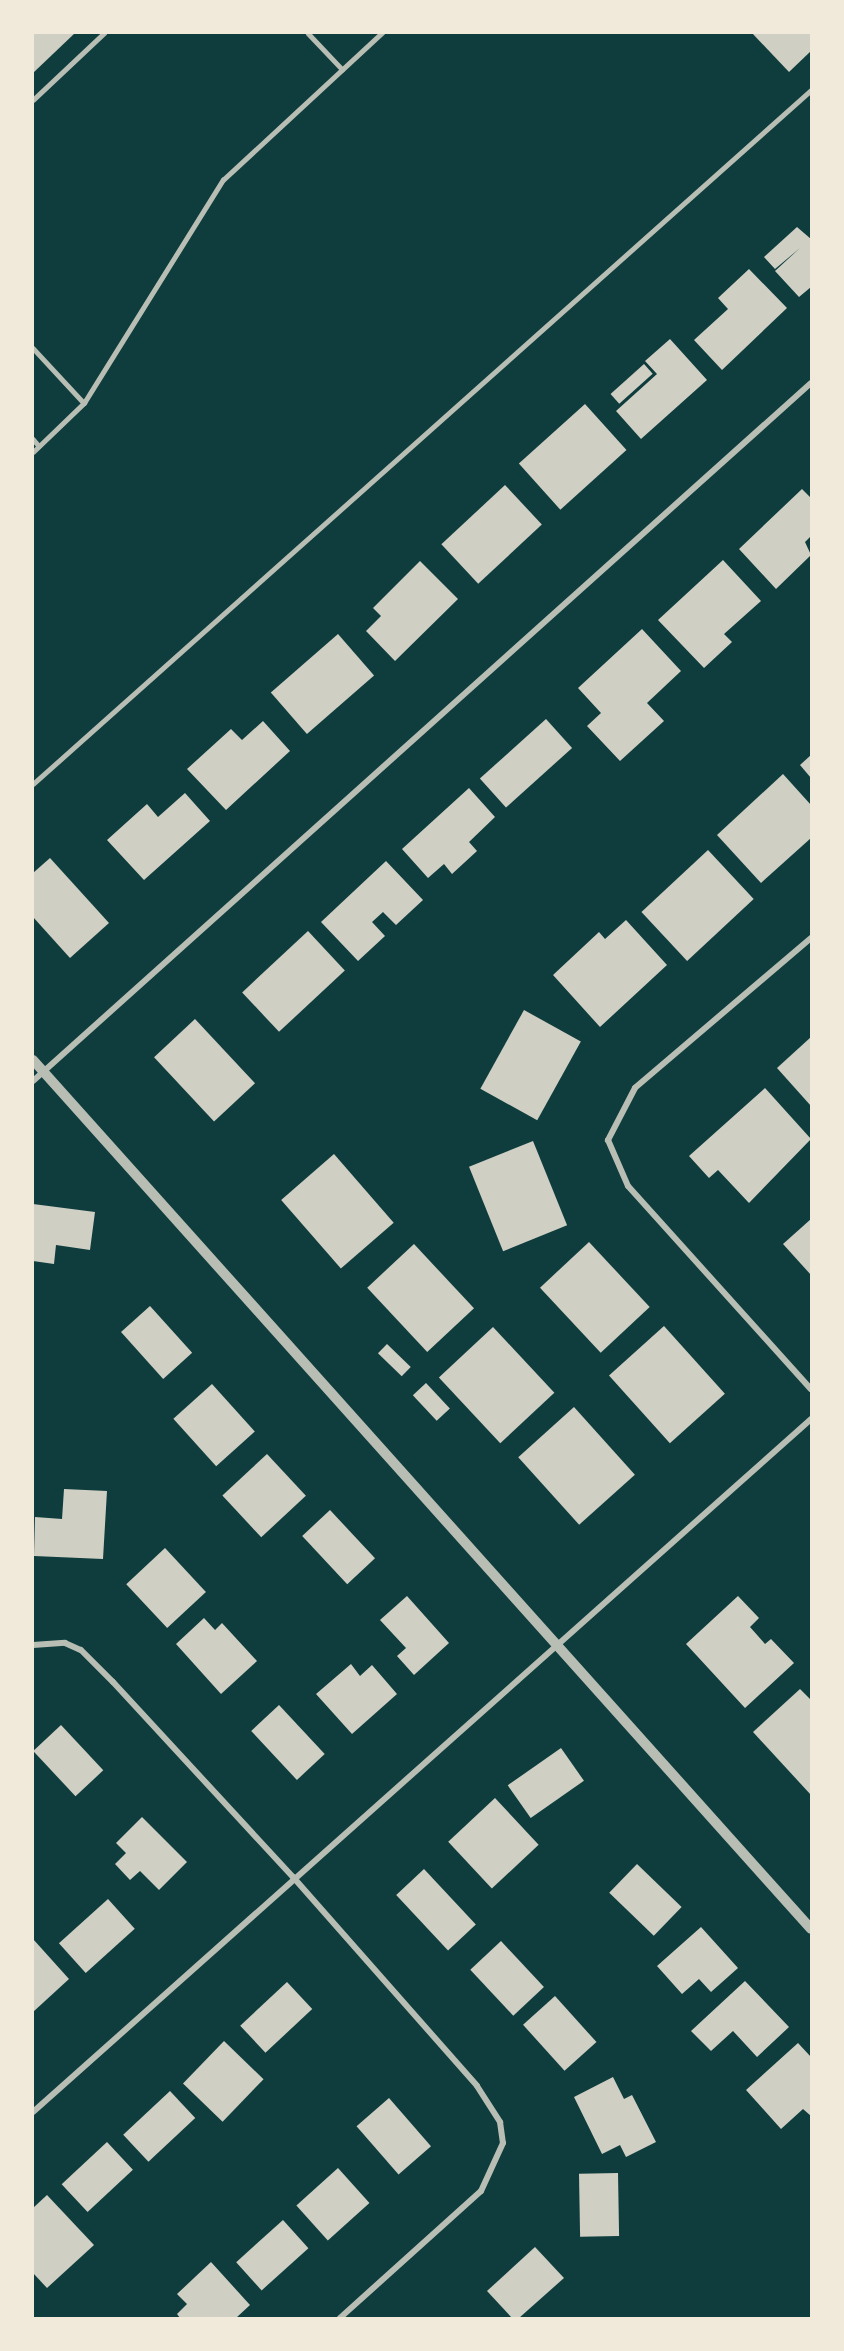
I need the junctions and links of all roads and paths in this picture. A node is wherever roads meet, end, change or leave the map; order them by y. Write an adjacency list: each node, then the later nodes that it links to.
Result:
1 (104, 33): 6 (lane)
2 (308, 33): 4 (lane)
3 (382, 33): 4 (lane)
4 (342, 69): 9 (lane)
5 (811, 90): 13 (lane)
6 (33, 100)
7 (33, 348): 9 (lane)
8 (811, 383): 16 (street)
9 (84, 403): 11 (lane)
10 (33, 440): 11 (lane)
11 (39, 446): 12 (lane)
12 (33, 452)
13 (33, 784)
14 (811, 938): 18 (street)
15 (33, 1060): 16 (street)
16 (43, 1072): 17 (street); 21 (street)
17 (33, 1081)
18 (811, 1389)
19 (811, 1419): 21 (street)
20 (33, 1645): 22 (street)
21 (559, 1645): 22 (street); 23 (street)
22 (293, 1877): 24 (street); 25 (street)
23 (811, 1929)
24 (33, 2112)
25 (340, 2318)

